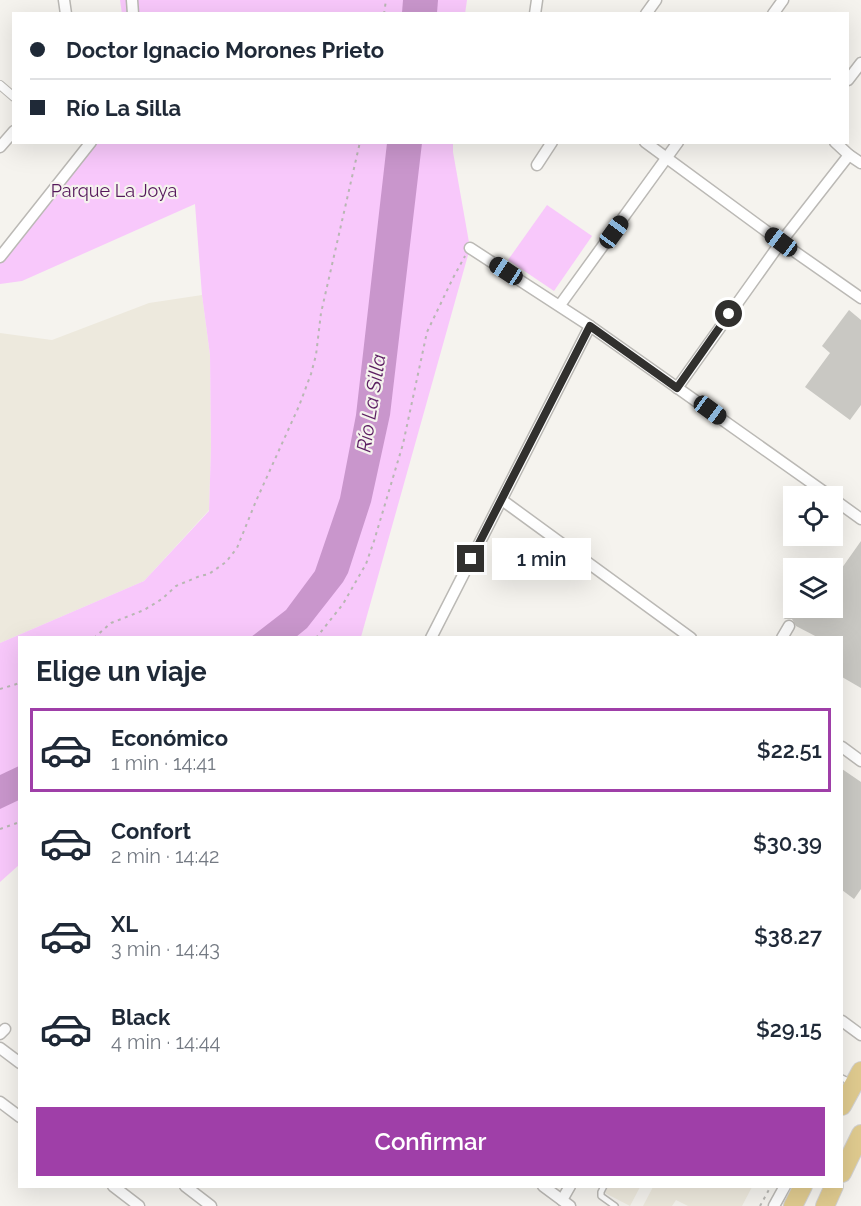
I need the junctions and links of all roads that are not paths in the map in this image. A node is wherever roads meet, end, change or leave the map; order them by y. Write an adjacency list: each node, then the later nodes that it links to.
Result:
1 (861, 63): 2 (street)
2 (849, 79)
3 (0, 85): 4 (street)
4 (12, 95)
5 (12, 132): 11 (street)
6 (89, 144): 18 (street)
7 (551, 144): 15 (street)
8 (648, 144): 13 (street)
9 (677, 144): 13 (street)
10 (837, 144): 12 (street)
11 (0, 147)
12 (849, 155): 14 (street); 16 (street)
13 (667, 158): 16 (street); 20 (street)
14 (861, 163)
15 (537, 165)
16 (781, 242): 19 (street); 22 (street)
17 (470, 248): 20 (street)
18 (0, 256)
19 (861, 298)
20 (560, 305): 21 (street)
21 (590, 326): 22 (street); 24 (street)
22 (677, 388): 23 (street)
23 (816, 486)
24 (502, 500): 28 (street); 29 (street)
25 (843, 506): 26 (street)
26 (861, 519)
27 (789, 626): 30 (street)
28 (432, 636)
29 (688, 636)
30 (783, 636)
31 (843, 748): 32 (street)
32 (861, 761)
33 (843, 1022): 34 (street)
34 (861, 1035)
35 (0, 1048): 36 (street)
36 (18, 1062)
37 (852, 1078): 39 (main road)
38 (0, 1102): 40 (street)
39 (843, 1103)
40 (18, 1115)
41 (861, 1134): 42 (main road)
42 (843, 1171)
43 (116, 1188): 52 (street)
44 (188, 1188): 53 (street)
45 (546, 1188): 51 (street)
46 (570, 1188): 51 (street)
47 (603, 1188): 54 (lane)
48 (784, 1188): 55 (street)
49 (802, 1188): 56 (main road)
50 (833, 1188): 57 (main road)
51 (566, 1203)
52 (139, 1206)
53 (211, 1206)
54 (615, 1206)
55 (774, 1206)
56 (793, 1206)
57 (825, 1206)

